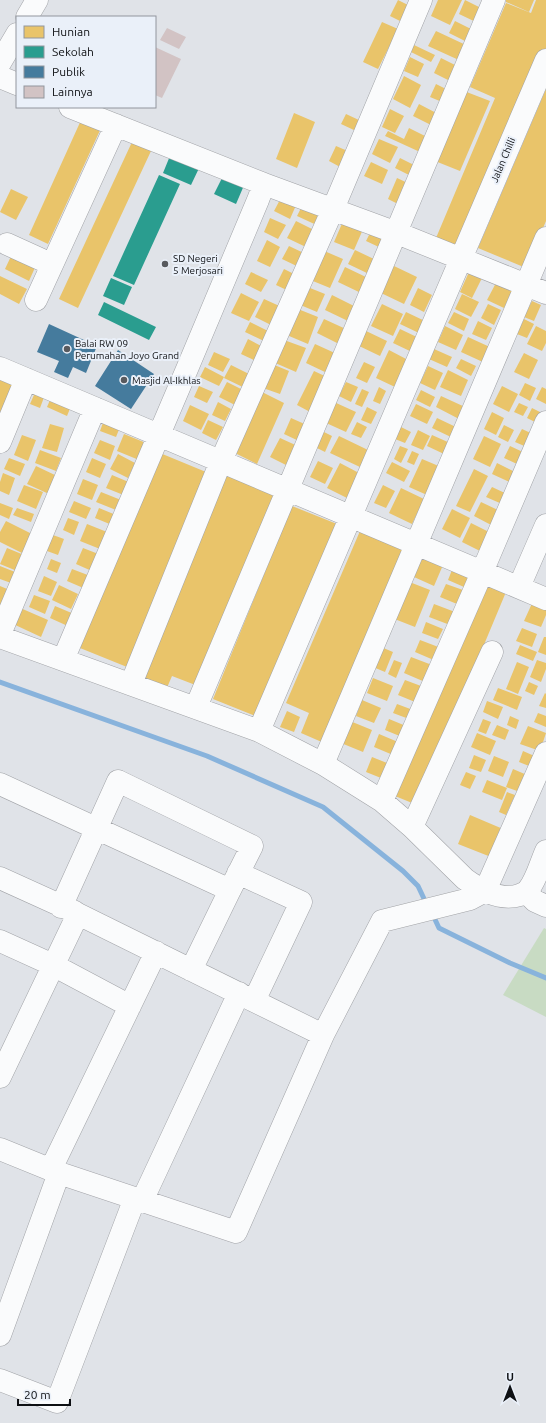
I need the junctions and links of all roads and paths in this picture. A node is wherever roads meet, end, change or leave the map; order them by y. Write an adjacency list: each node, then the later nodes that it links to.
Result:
1 (37, 0): 4 (street)
2 (421, 0): 13 (street)
3 (494, 0): 14 (street)
4 (28, 16)
5 (16, 36): 7 (street)
6 (546, 60): 17 (street, Jalan Chilli)
7 (0, 63)
8 (0, 77): 9 (street)
9 (16, 84)
10 (73, 108): 11 (street)
11 (116, 125): 12 (street); 18 (street)
12 (264, 184): 13 (street); 26 (street)
13 (333, 209): 14 (street); 28 (street)
14 (397, 234): 17 (street); 29 (street)
15 (546, 238): 19 (street)
16 (7, 244): 18 (street)
17 (461, 260): 19 (street); 30 (street, Jalan Chilli)
18 (51, 264): 21 (street)
19 (526, 285): 20 (street); 32 (street)
20 (546, 293)
21 (36, 300)
22 (0, 368): 23 (street)
23 (26, 379): 24 (street); 27 (street)
24 (95, 408): 26 (street); 36 (street)
25 (546, 422): 33 (street)
26 (159, 434): 28 (street); 39 (street)
27 (0, 442)
28 (221, 461): 29 (street); 40 (street)
29 (287, 489): 30 (street); 41 (street)
30 (350, 517): 32 (street); 42 (street, Jalan Chilli)
31 (546, 526): 34 (street)
32 (415, 544): 33 (street); 44 (street)
33 (483, 572): 34 (street); 47 (street)
34 (519, 587): 35 (street)
35 (546, 599)
36 (0, 634)
37 (0, 637): 39 (street)
38 (492, 652): 48 (street)
39 (63, 660): 40 (street)
40 (131, 684): 41 (street)
41 (196, 707): 42 (street)
42 (259, 731): 44 (street)
43 (546, 752): 46 (street)
44 (323, 764): 47 (street)
45 (0, 784): 49 (street)
46 (538, 793): 54 (street)
47 (382, 801): 48 (street)
48 (412, 827): 54 (street)
49 (96, 829): 52 (street); 52 (street); 56 (street)
50 (546, 851): 53 (street)
51 (0, 878): 56 (street)
52 (234, 882): 60 (street); 61 (street)
53 (526, 892): 54 (street); 55 (street)
54 (478, 895): 63 (street)
55 (546, 906)
56 (70, 910): 58 (street); 59 (street)
57 (0, 941): 59 (street)
58 (156, 952): 60 (street); 62 (street)
59 (53, 965): 62 (street); 64 (street)
60 (191, 970): 61 (street)
61 (246, 997): 63 (street); 67 (street)
62 (130, 1006): 66 (street)
63 (323, 1035): 67 (street)
64 (0, 1077)
65 (0, 1149): 66 (street)
66 (55, 1171): 67 (street); 68 (street)
67 (139, 1199): 69 (street)
68 (0, 1335)
69 (0, 1380)

